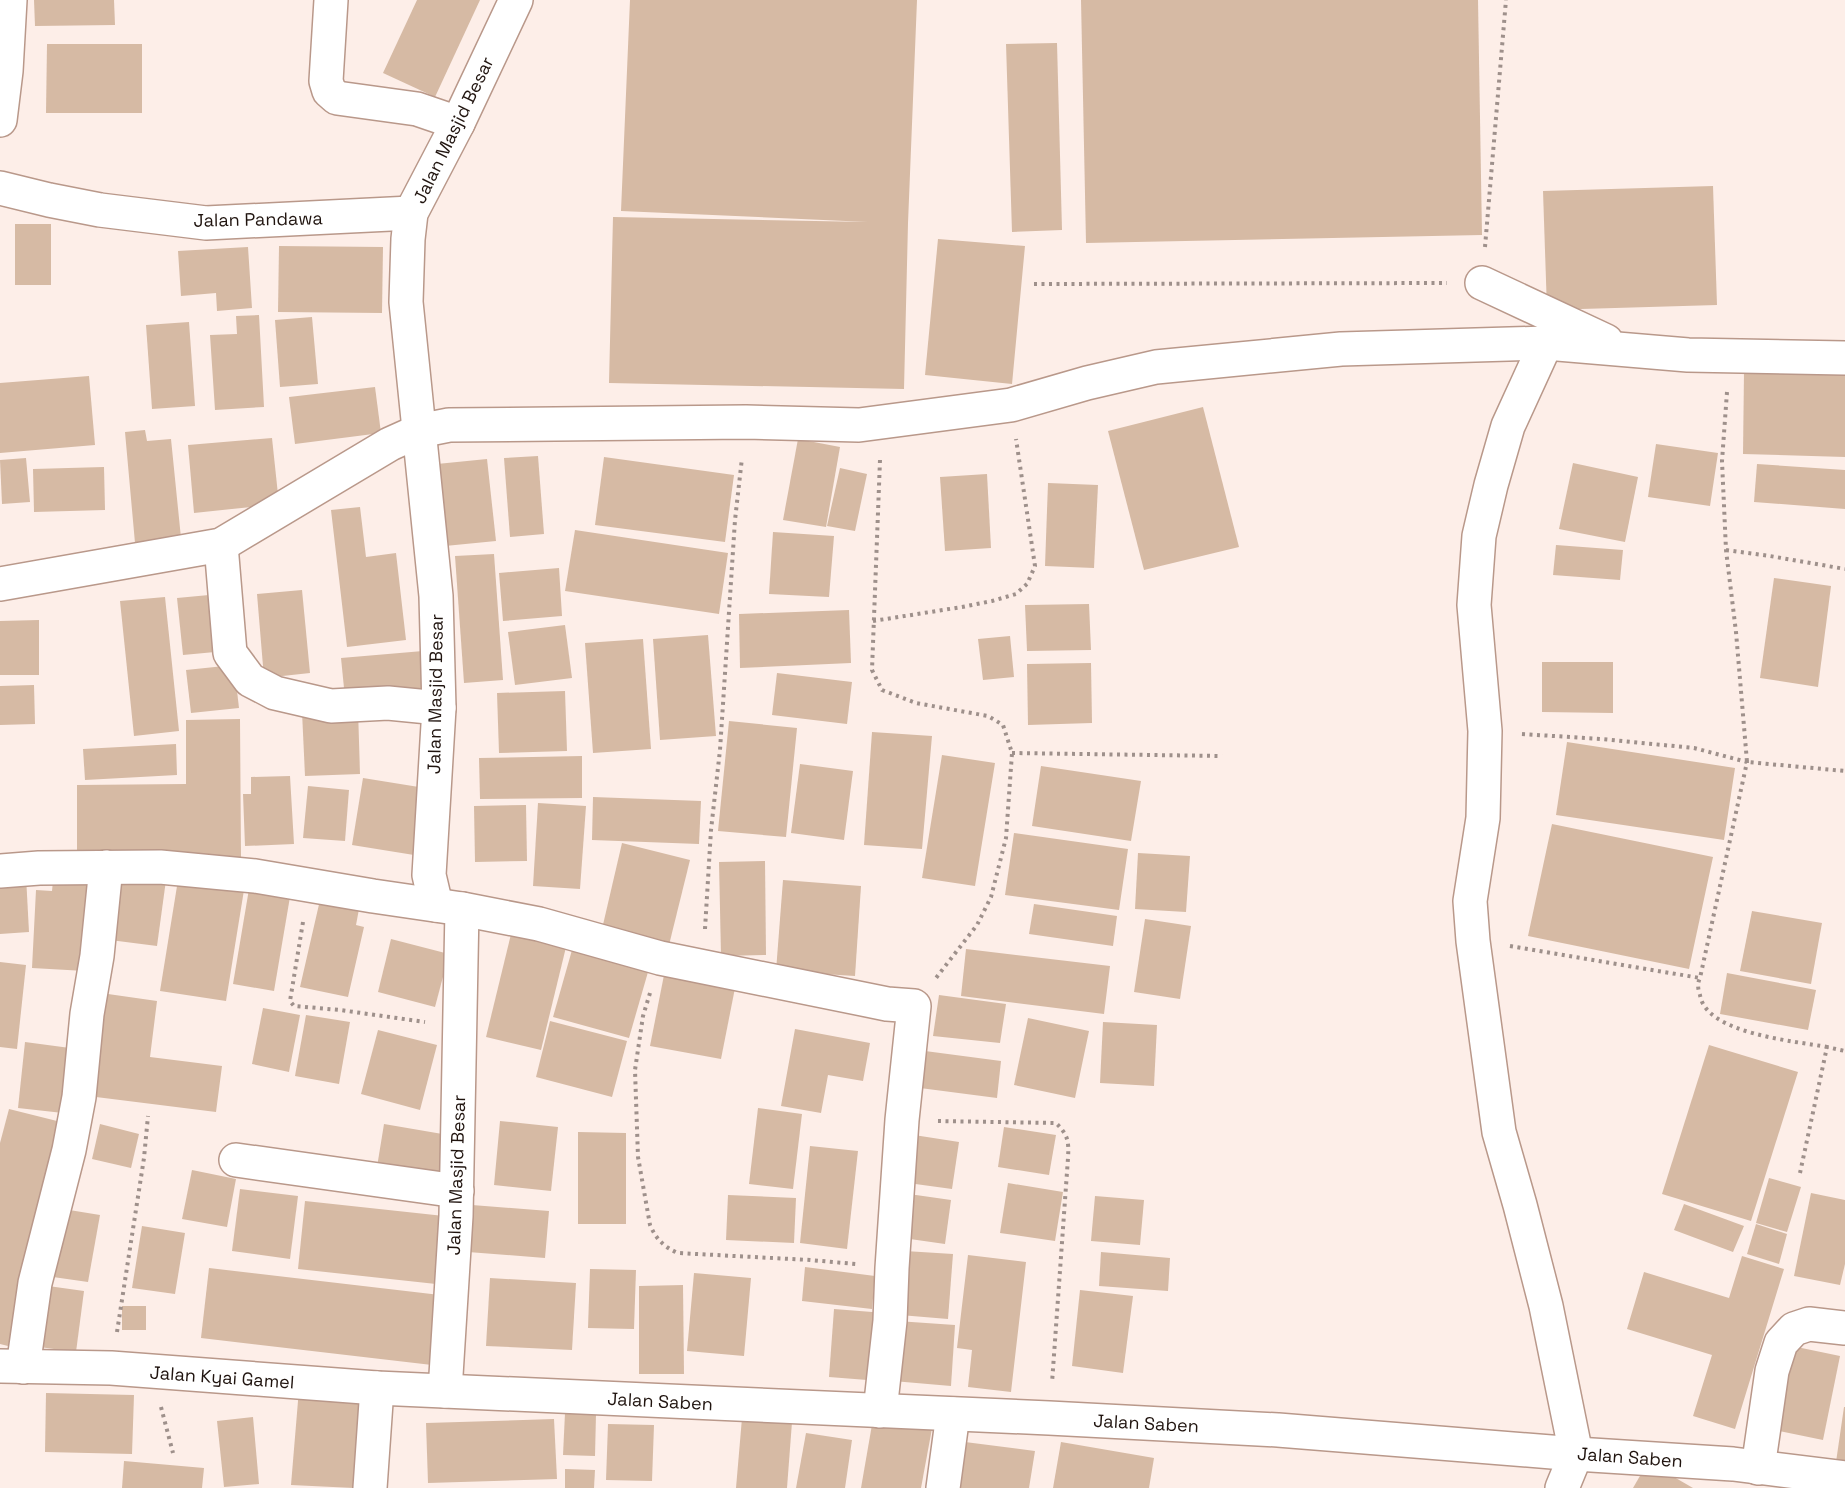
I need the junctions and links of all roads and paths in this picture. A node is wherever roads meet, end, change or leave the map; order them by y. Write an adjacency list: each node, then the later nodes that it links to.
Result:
1 (10, 0): 5 (street)
2 (331, 0): 6 (street)
3 (516, 0): 6 (street, Jalan Masjid Besar)
4 (1506, 0): 9 (path)
5 (0, 120)
6 (458, 123): 8 (street, Jalan Masjid Besar)
7 (0, 188): 8 (street, Jalan Pandawa)
8 (411, 213): 18 (street, Jalan Masjid Besar)
9 (1482, 283): 10 (path); 12 (street)
10 (1034, 284)
11 (1546, 343): 12 (street); 15 (street); 25 (street)
12 (1626, 350): 13 (street)
13 (1729, 354): 14 (street); 20 (path)
14 (1845, 358)
15 (1011, 405): 17 (street); 23 (path)
16 (746, 422): 17 (street); 18 (street); 36 (path)
17 (881, 423): 23 (path)
18 (419, 431): 19 (street); 24 (street, Jalan Masjid Besar)
19 (221, 545): 22 (street); 24 (street)
20 (1726, 550): 21 (path); 28 (path)
21 (1845, 569)
22 (0, 584)
23 (873, 621): 26 (path)
24 (439, 708): 33 (street, Jalan Masjid Besar)
25 (1485, 731): 28 (path); 34 (street)
26 (1012, 753): 27 (path); 38 (path)
27 (1222, 756)
28 (1747, 762): 29 (path); 37 (path)
29 (1845, 771)
30 (106, 867): 31 (street); 32 (street); 49 (street)
31 (0, 871)
32 (310, 886): 33 (street); 39 (path)
33 (449, 907): 35 (street); 39 (street, Jalan Masjid Besar)
34 (1473, 940): 37 (path); 58 (street)
35 (660, 958): 36 (street); 47 (path)
36 (703, 967): 38 (street)
37 (1700, 978): 40 (path)
38 (914, 1006): 43 (street)
39 (459, 1026): 46 (street, Jalan Masjid Besar)
40 (1827, 1047): 41 (path); 45 (path)
41 (1845, 1051)
42 (148, 1116): 50 (path)
43 (902, 1120): 47 (street); 56 (path)
44 (236, 1160): 46 (street)
45 (1800, 1173)
46 (457, 1191): 53 (street, Jalan Masjid Besar)
47 (892, 1268): 54 (street)
48 (1845, 1328): 59 (street)
49 (11, 1367): 50 (street, Jalan Kyai Gamel)
50 (111, 1368): 51 (street, Jalan Kyai Gamel)
51 (151, 1372): 52 (street, Jalan Kyai Gamel); 57 (path)
52 (377, 1388): 53 (street, Jalan Kyai Gamel); 61 (street)
53 (445, 1391): 54 (street, Jalan Saben)
54 (880, 1411): 55 (street, Jalan Saben)
55 (953, 1414): 56 (street, Jalan Saben); 62 (street)
56 (1049, 1418): 58 (street, Jalan Saben)
57 (173, 1453)
58 (1576, 1454): 59 (street, Jalan Saben); 63 (street)
59 (1758, 1468): 60 (street, Jalan Saben)
60 (1845, 1478)
61 (370, 1488)
62 (943, 1488)
63 (1562, 1488)

